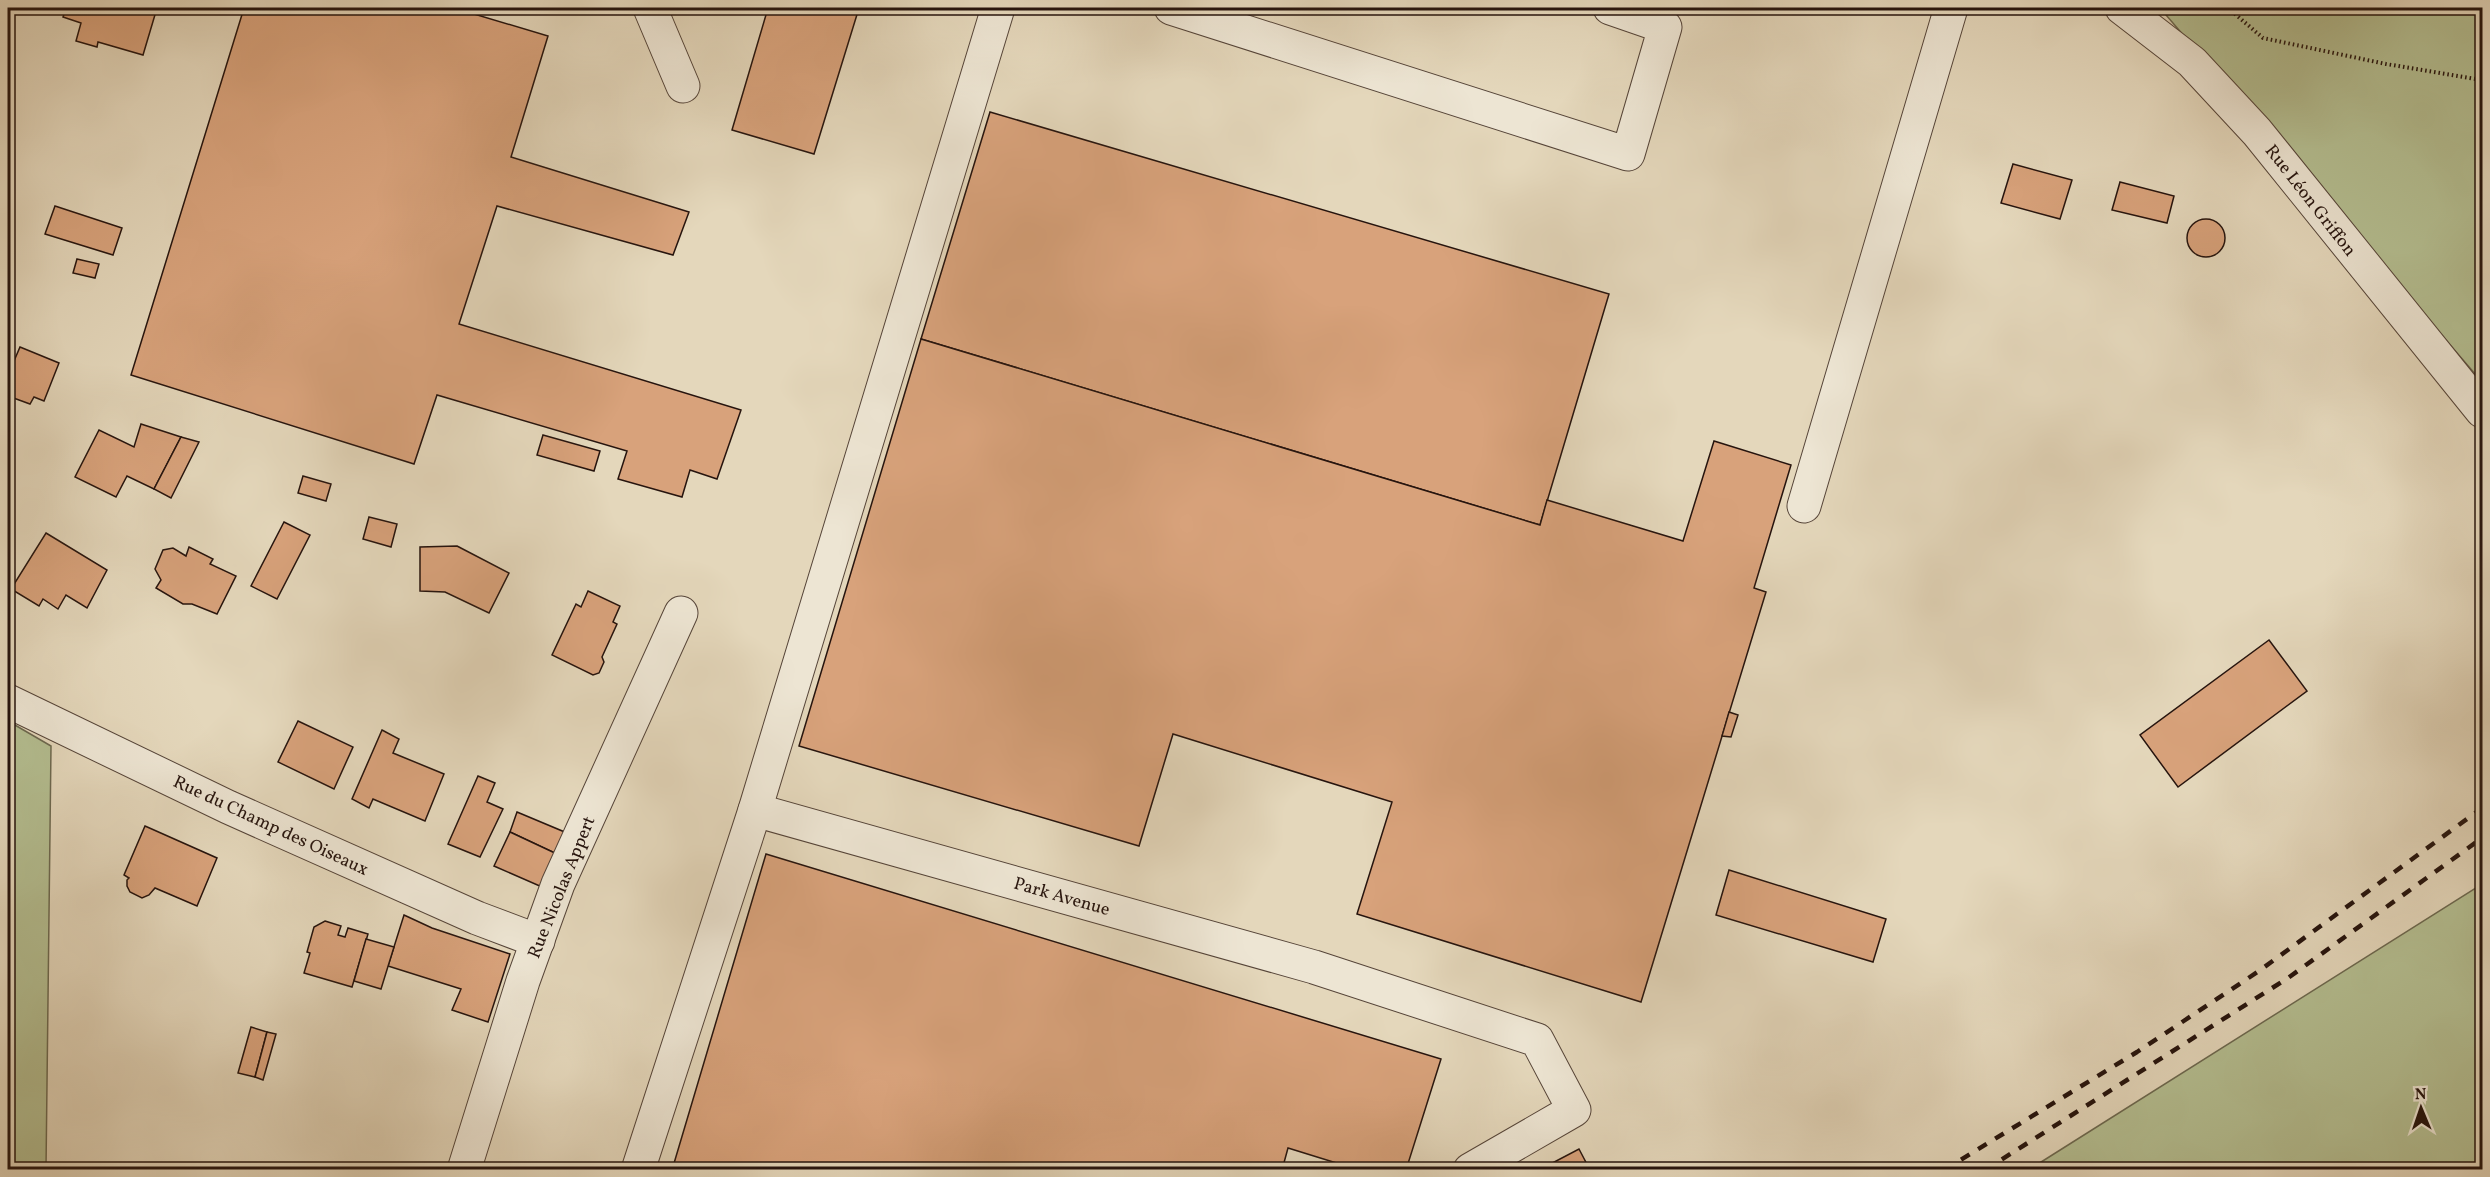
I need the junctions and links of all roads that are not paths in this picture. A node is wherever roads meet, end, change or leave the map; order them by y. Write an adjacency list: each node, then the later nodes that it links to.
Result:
1 (651, 8): 8 (street)
2 (998, 8): 13 (street)
3 (1171, 8): 7 (street)
4 (1610, 8): 7 (street)
5 (1951, 8): 10 (street)
6 (2122, 8): 9 (street, Rue Léon Griffon)
7 (1668, 17)
8 (683, 86)
9 (2482, 411)
10 (1804, 506)
11 (681, 613): 14 (street, Rue Nicolas Appert)
12 (8, 701): 14 (street, Rue du Champ des Oiseaux)
13 (755, 810): 16 (street); 17 (street, Park Avenue)
14 (538, 941): 15 (street, Rue Nicolas Appert)
15 (464, 1170)
16 (638, 1170)
17 (1470, 1170)

